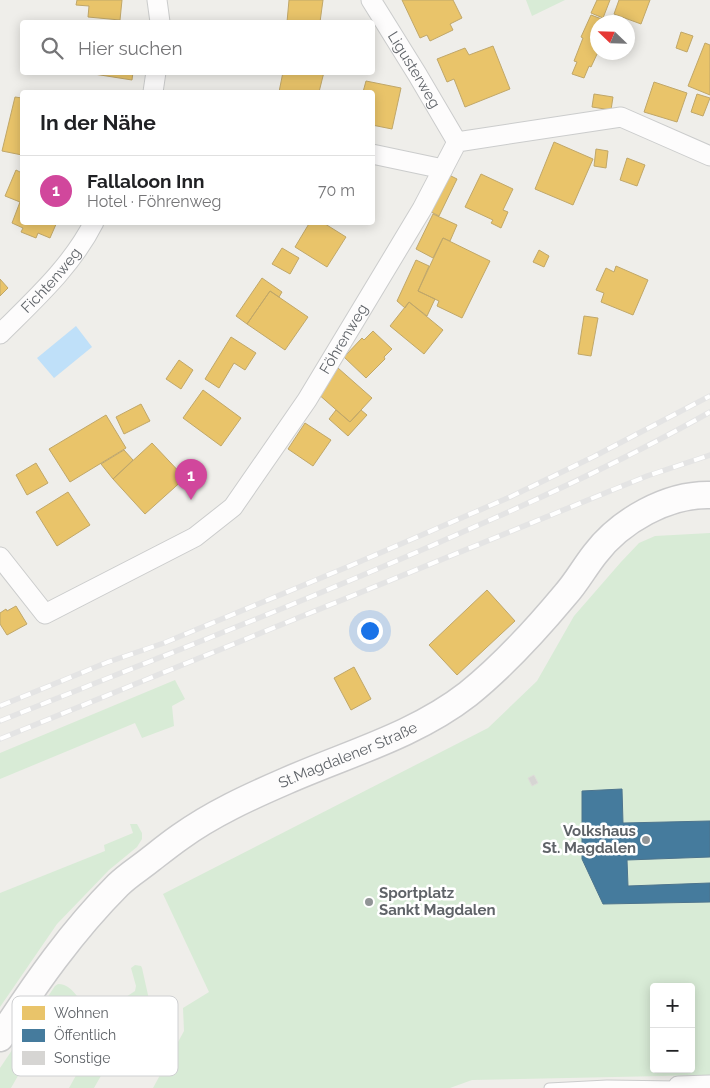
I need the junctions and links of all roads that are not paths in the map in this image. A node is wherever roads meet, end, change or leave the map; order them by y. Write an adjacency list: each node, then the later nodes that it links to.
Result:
1 (157, 0): 3 (street)
2 (371, 0): 6 (street, Ligusterweg)
3 (160, 20)
4 (156, 75): 5 (street)
5 (153, 90)
6 (456, 142): 8 (street); 9 (street, Föhrenweg)
7 (375, 155): 9 (street)
8 (710, 156)
9 (443, 169): 13 (street, Föhrenweg)
10 (92, 225): 11 (street, Fichtenweg)
11 (0, 334)
12 (710, 495): 14 (street, St.Magdalener Straße)
13 (0, 556)
14 (28, 996)
15 (12, 1020): 16 (street, St.Magdalener Straße)
16 (0, 1038)
17 (710, 1085): 18 (street)
18 (678, 1087): 19 (lane)
19 (550, 1088)

